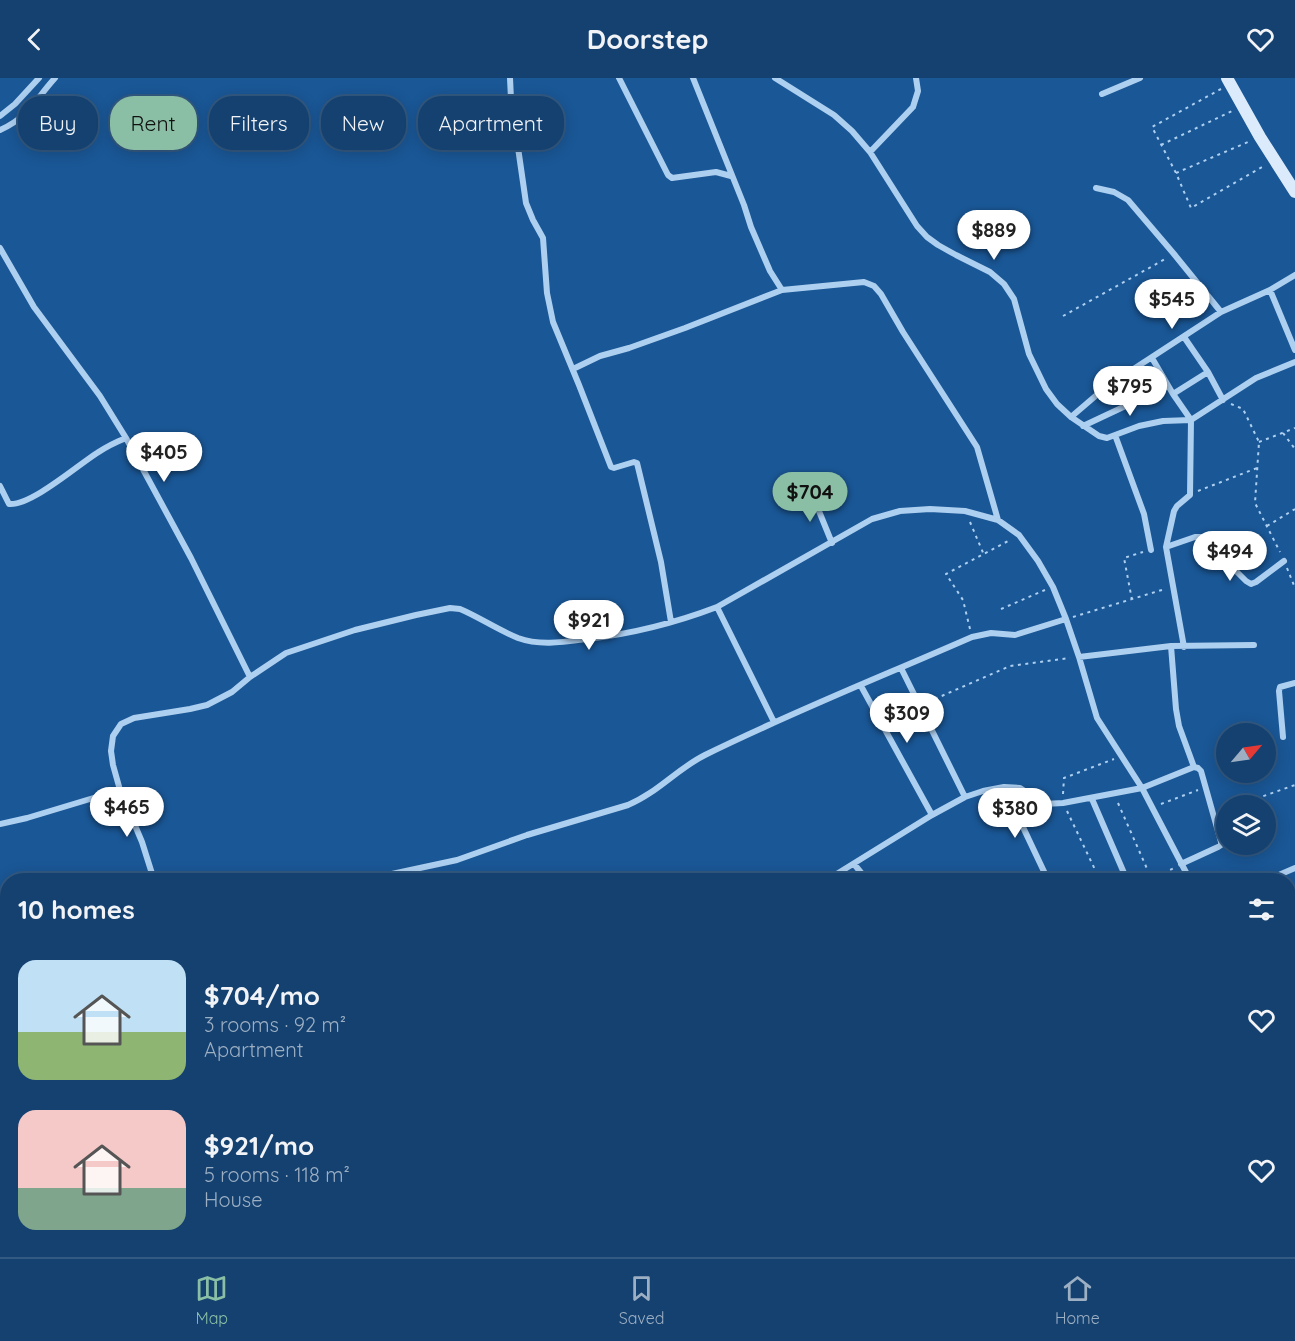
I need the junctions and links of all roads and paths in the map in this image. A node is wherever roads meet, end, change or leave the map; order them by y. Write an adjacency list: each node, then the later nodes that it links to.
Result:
1 (39, 78): 12 (street)
2 (55, 78): 13 (street)
3 (510, 78): 34 (street)
4 (619, 78): 19 (street)
5 (693, 78): 19 (street)
6 (775, 78): 16 (street)
7 (916, 78): 16 (street)
8 (1140, 78): 10 (street)
9 (1228, 81): 11 (street); 15 (path)
10 (1102, 94)
11 (1242, 105): 14 (street); 15 (path)
12 (0, 116)
13 (0, 130)
14 (1260, 137): 17 (street); 18 (path)
15 (1161, 145): 18 (path)
16 (870, 152): 39 (street)
17 (1274, 160): 18 (path); 20 (street)
18 (1176, 173)
19 (731, 176): 26 (street)
20 (1291, 176): 22 (street)
21 (1096, 188): 24 (street)
22 (1295, 192)
23 (0, 249): 45 (street)
24 (1174, 254): 28 (street); 29 (path)
25 (1295, 275): 27 (street)
26 (782, 290): 34 (street); 54 (street)
27 (1270, 290): 28 (street); 31 (street)
28 (1221, 312): 30 (street)
29 (1063, 316)
30 (1184, 337): 32 (street); 35 (street)
31 (1295, 350)
32 (1152, 358): 36 (street); 39 (street)
33 (1295, 362): 38 (street)
34 (573, 369): 69 (street)
35 (1208, 372): 37 (street); 38 (street)
36 (1168, 386): 37 (street); 41 (street)
37 (1173, 394): 40 (street)
38 (1223, 400): 40 (street); 46 (path)
39 (1071, 417): 41 (street)
40 (1191, 420): 44 (street); 51 (street)
41 (1083, 426): 44 (street)
42 (1295, 428): 43 (path)
43 (1283, 433): 46 (path); 47 (path)
44 (1115, 435): 58 (street)
45 (126, 438): 49 (street); 76 (street)
46 (1259, 442): 48 (path)
47 (1295, 449)
48 (1257, 468): 51 (path); 52 (path)
49 (0, 486)
50 (812, 494): 56 (street)
51 (1190, 495): 57 (street)
52 (1295, 509)
53 (965, 511): 54 (street); 56 (street); 59 (path)
54 (998, 520): 55 (street)
55 (1019, 536): 59 (path); 63 (street)
56 (832, 543): 66 (street)
57 (1166, 546): 60 (street); 62 (street)
58 (1151, 550): 65 (path)
59 (984, 555): 70 (path)
60 (1284, 561)
61 (1295, 575): 64 (path)
62 (1174, 586): 65 (path); 73 (street)
63 (1053, 587): 67 (path); 68 (street)
64 (1295, 588)
65 (1132, 600): 68 (path)
66 (717, 607): 69 (street); 80 (street)
67 (1001, 609)
68 (1066, 619): 70 (street); 74 (street)
69 (671, 622): 76 (street)
70 (972, 637): 75 (street)
71 (1254, 645): 73 (street)
72 (1172, 646): 73 (street); 74 (street); 83 (street)
73 (1184, 647)
74 (1079, 657): 79 (path); 82 (street)
75 (901, 668): 78 (street); 79 (street)
76 (250, 677): 88 (street)
77 (1295, 683): 81 (street)
78 (861, 686): 80 (street); 95 (street)
79 (920, 706): 91 (street)
80 (774, 722): 100 (street)
81 (1283, 737)
82 (1122, 756): 87 (street); 93 (path)
83 (1194, 767): 86 (street); 87 (street)
84 (1295, 785): 90 (path)
85 (1004, 787): 91 (street); 93 (street); 103 (street)
86 (1205, 788): 94 (path); 98 (street)
87 (1142, 789): 89 (street); 94 (street)
88 (120, 790): 96 (street); 99 (street)
89 (1114, 795): 92 (street); 106 (path)
90 (1266, 795)
91 (965, 796): 95 (street)
92 (1092, 799): 93 (street); 105 (street)
93 (1063, 803): 104 (path)
94 (1152, 807): 98 (street)
95 (932, 815): 97 (street)
96 (0, 824)
97 (854, 864): 101 (street); 102 (street)
98 (1181, 864): 107 (path); 108 (street)
99 (152, 873)
100 (397, 873)
101 (839, 873)
102 (861, 873)
103 (1045, 873)
104 (1097, 873)
105 (1124, 873)
106 (1148, 873)
107 (1164, 873)
108 (1186, 873)

